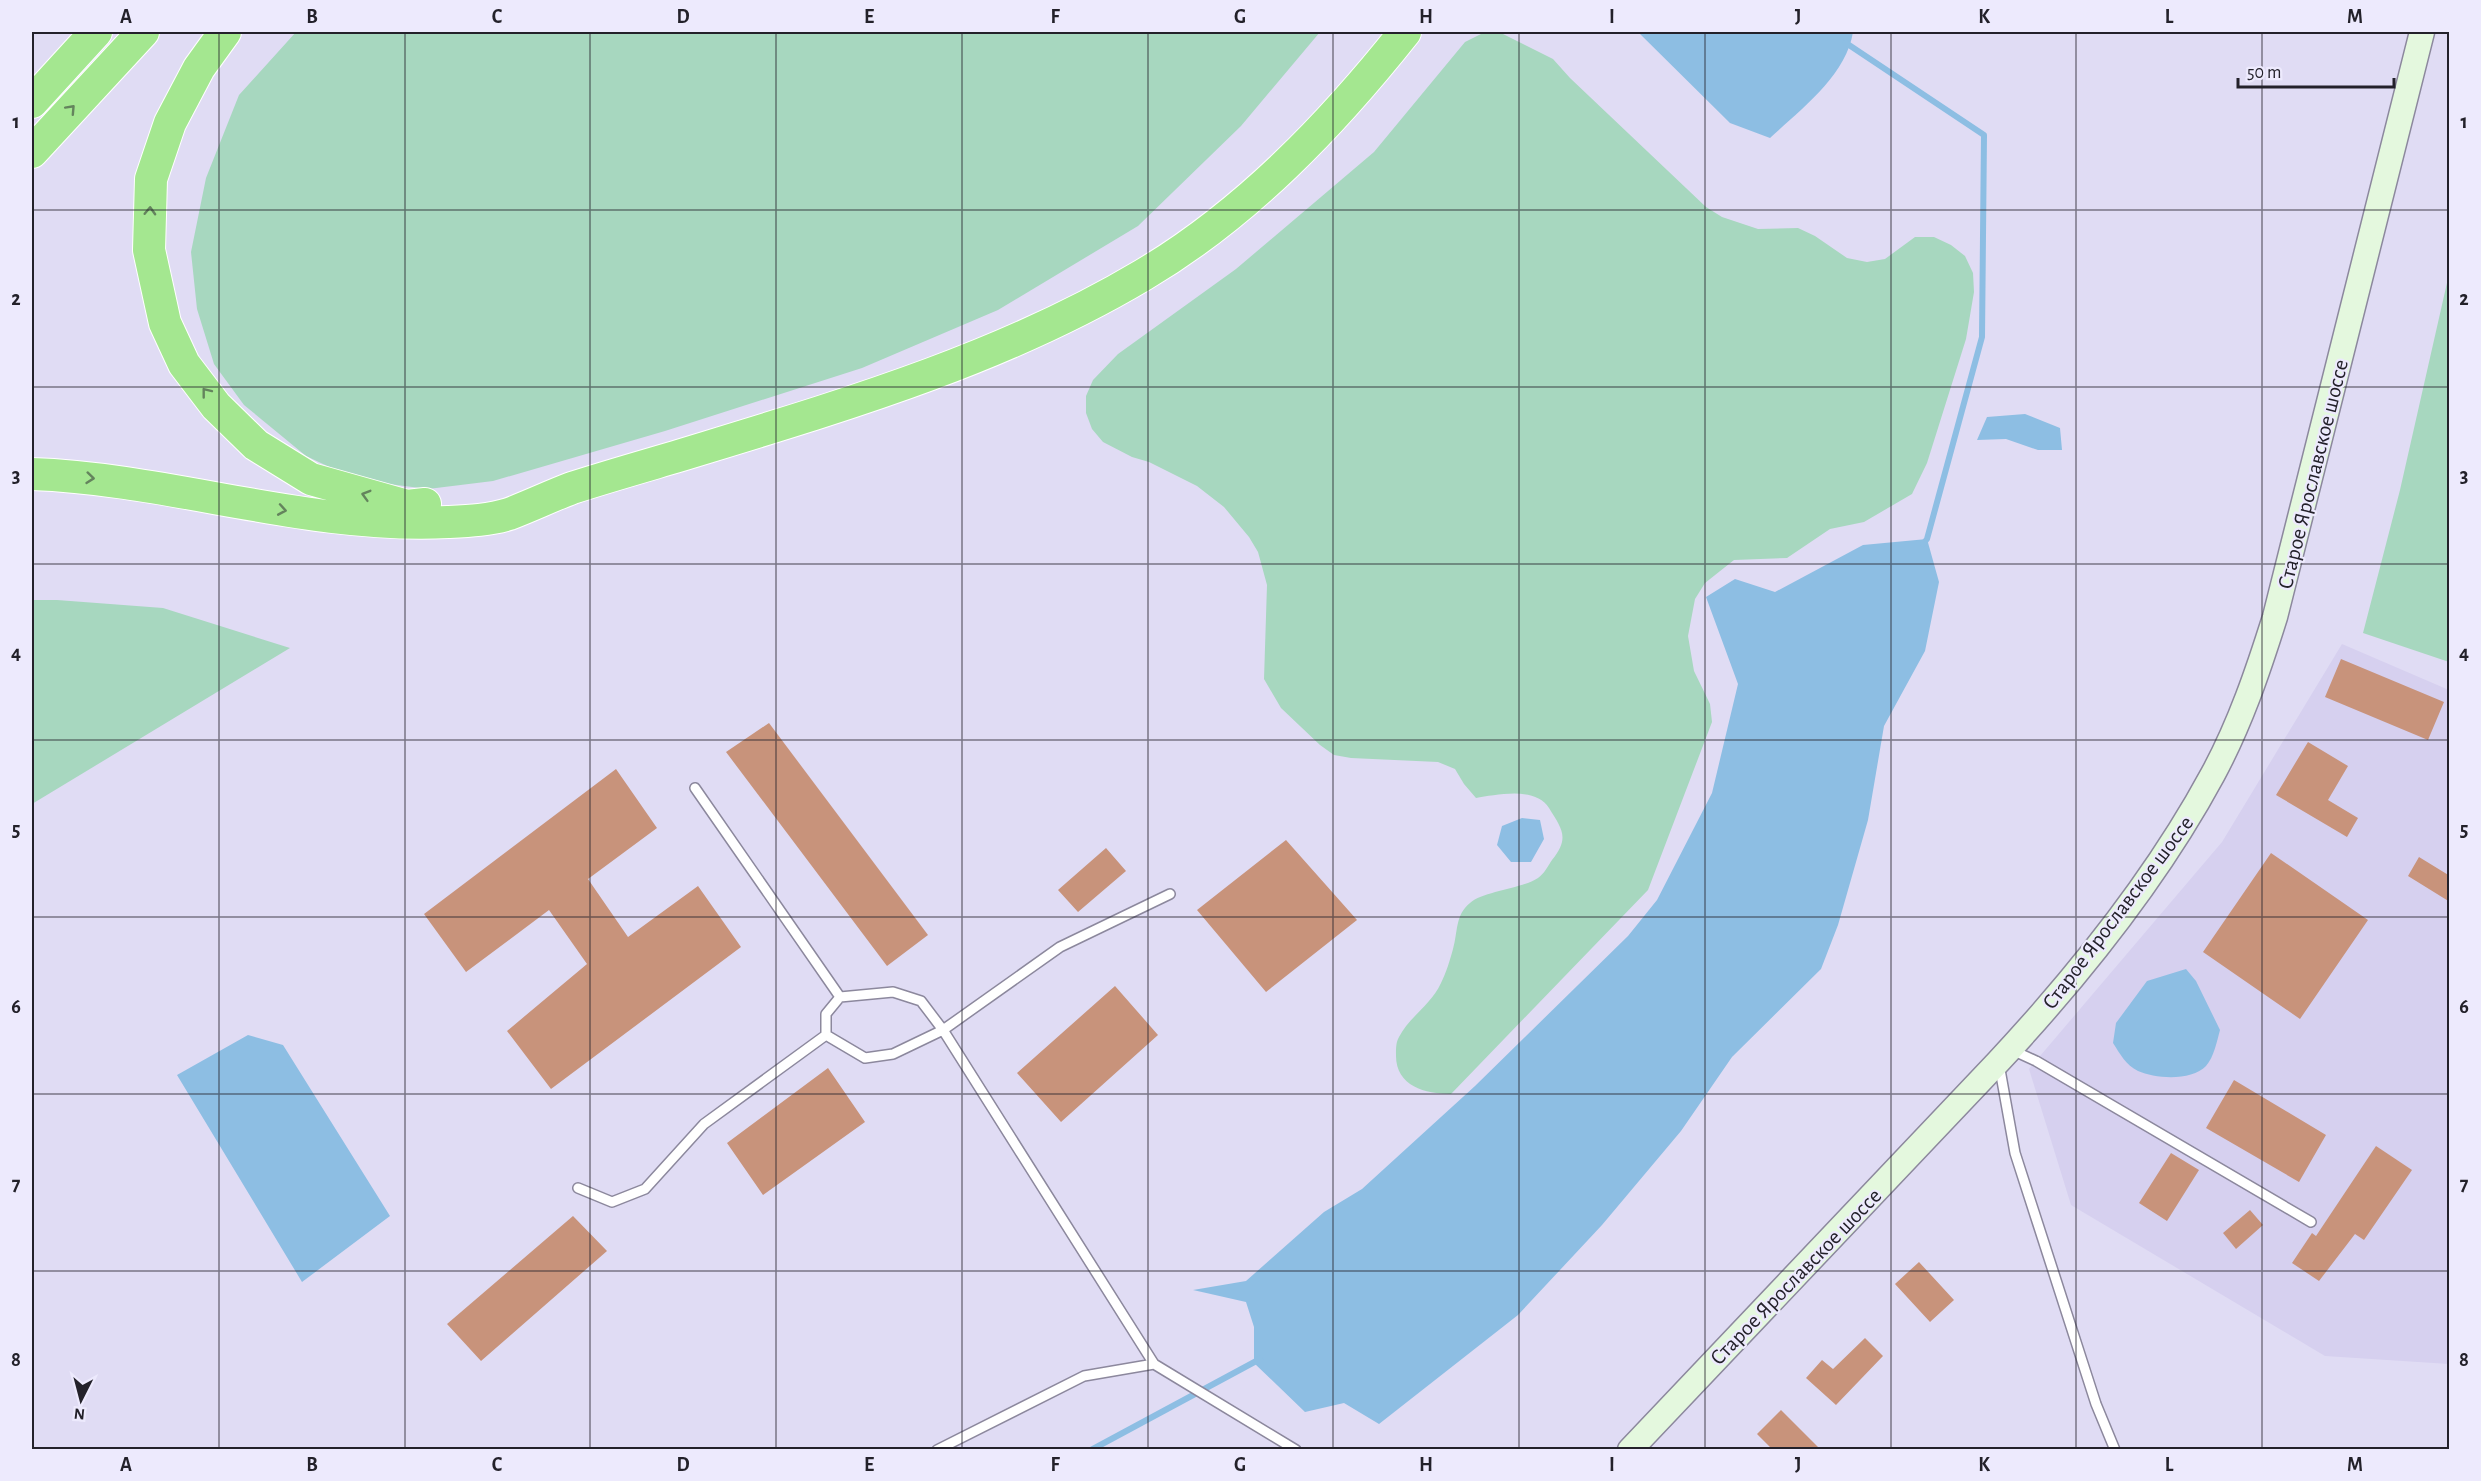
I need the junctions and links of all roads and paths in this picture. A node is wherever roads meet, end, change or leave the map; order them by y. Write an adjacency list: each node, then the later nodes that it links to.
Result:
1 (96, 32): 6 (highway)
2 (143, 32): 7 (highway, one-way to 2)
3 (225, 32): 9 (highway, one-way to 3)
4 (1405, 32): 9 (highway)
5 (2422, 32): 15 (main road, Старое Ярославское шоссе)
6 (32, 102)
7 (32, 152)
8 (32, 474): 9 (highway, one-way to 9)
9 (569, 489)
10 (695, 788): 12 (lane)
11 (1170, 894): 13 (lane)
12 (840, 997): 13 (lane); 14 (lane)
13 (943, 1030): 14 (lane); 18 (lane)
14 (826, 1035): 16 (lane)
15 (2004, 1056): 17 (lane); 21 (main road, Старое Ярославское шоссе); 22 (lane)
16 (578, 1188)
17 (2311, 1222)
18 (1154, 1364): 19 (lane); 20 (lane)
19 (937, 1449)
20 (1296, 1449)
21 (1630, 1449)
22 (2115, 1449)

